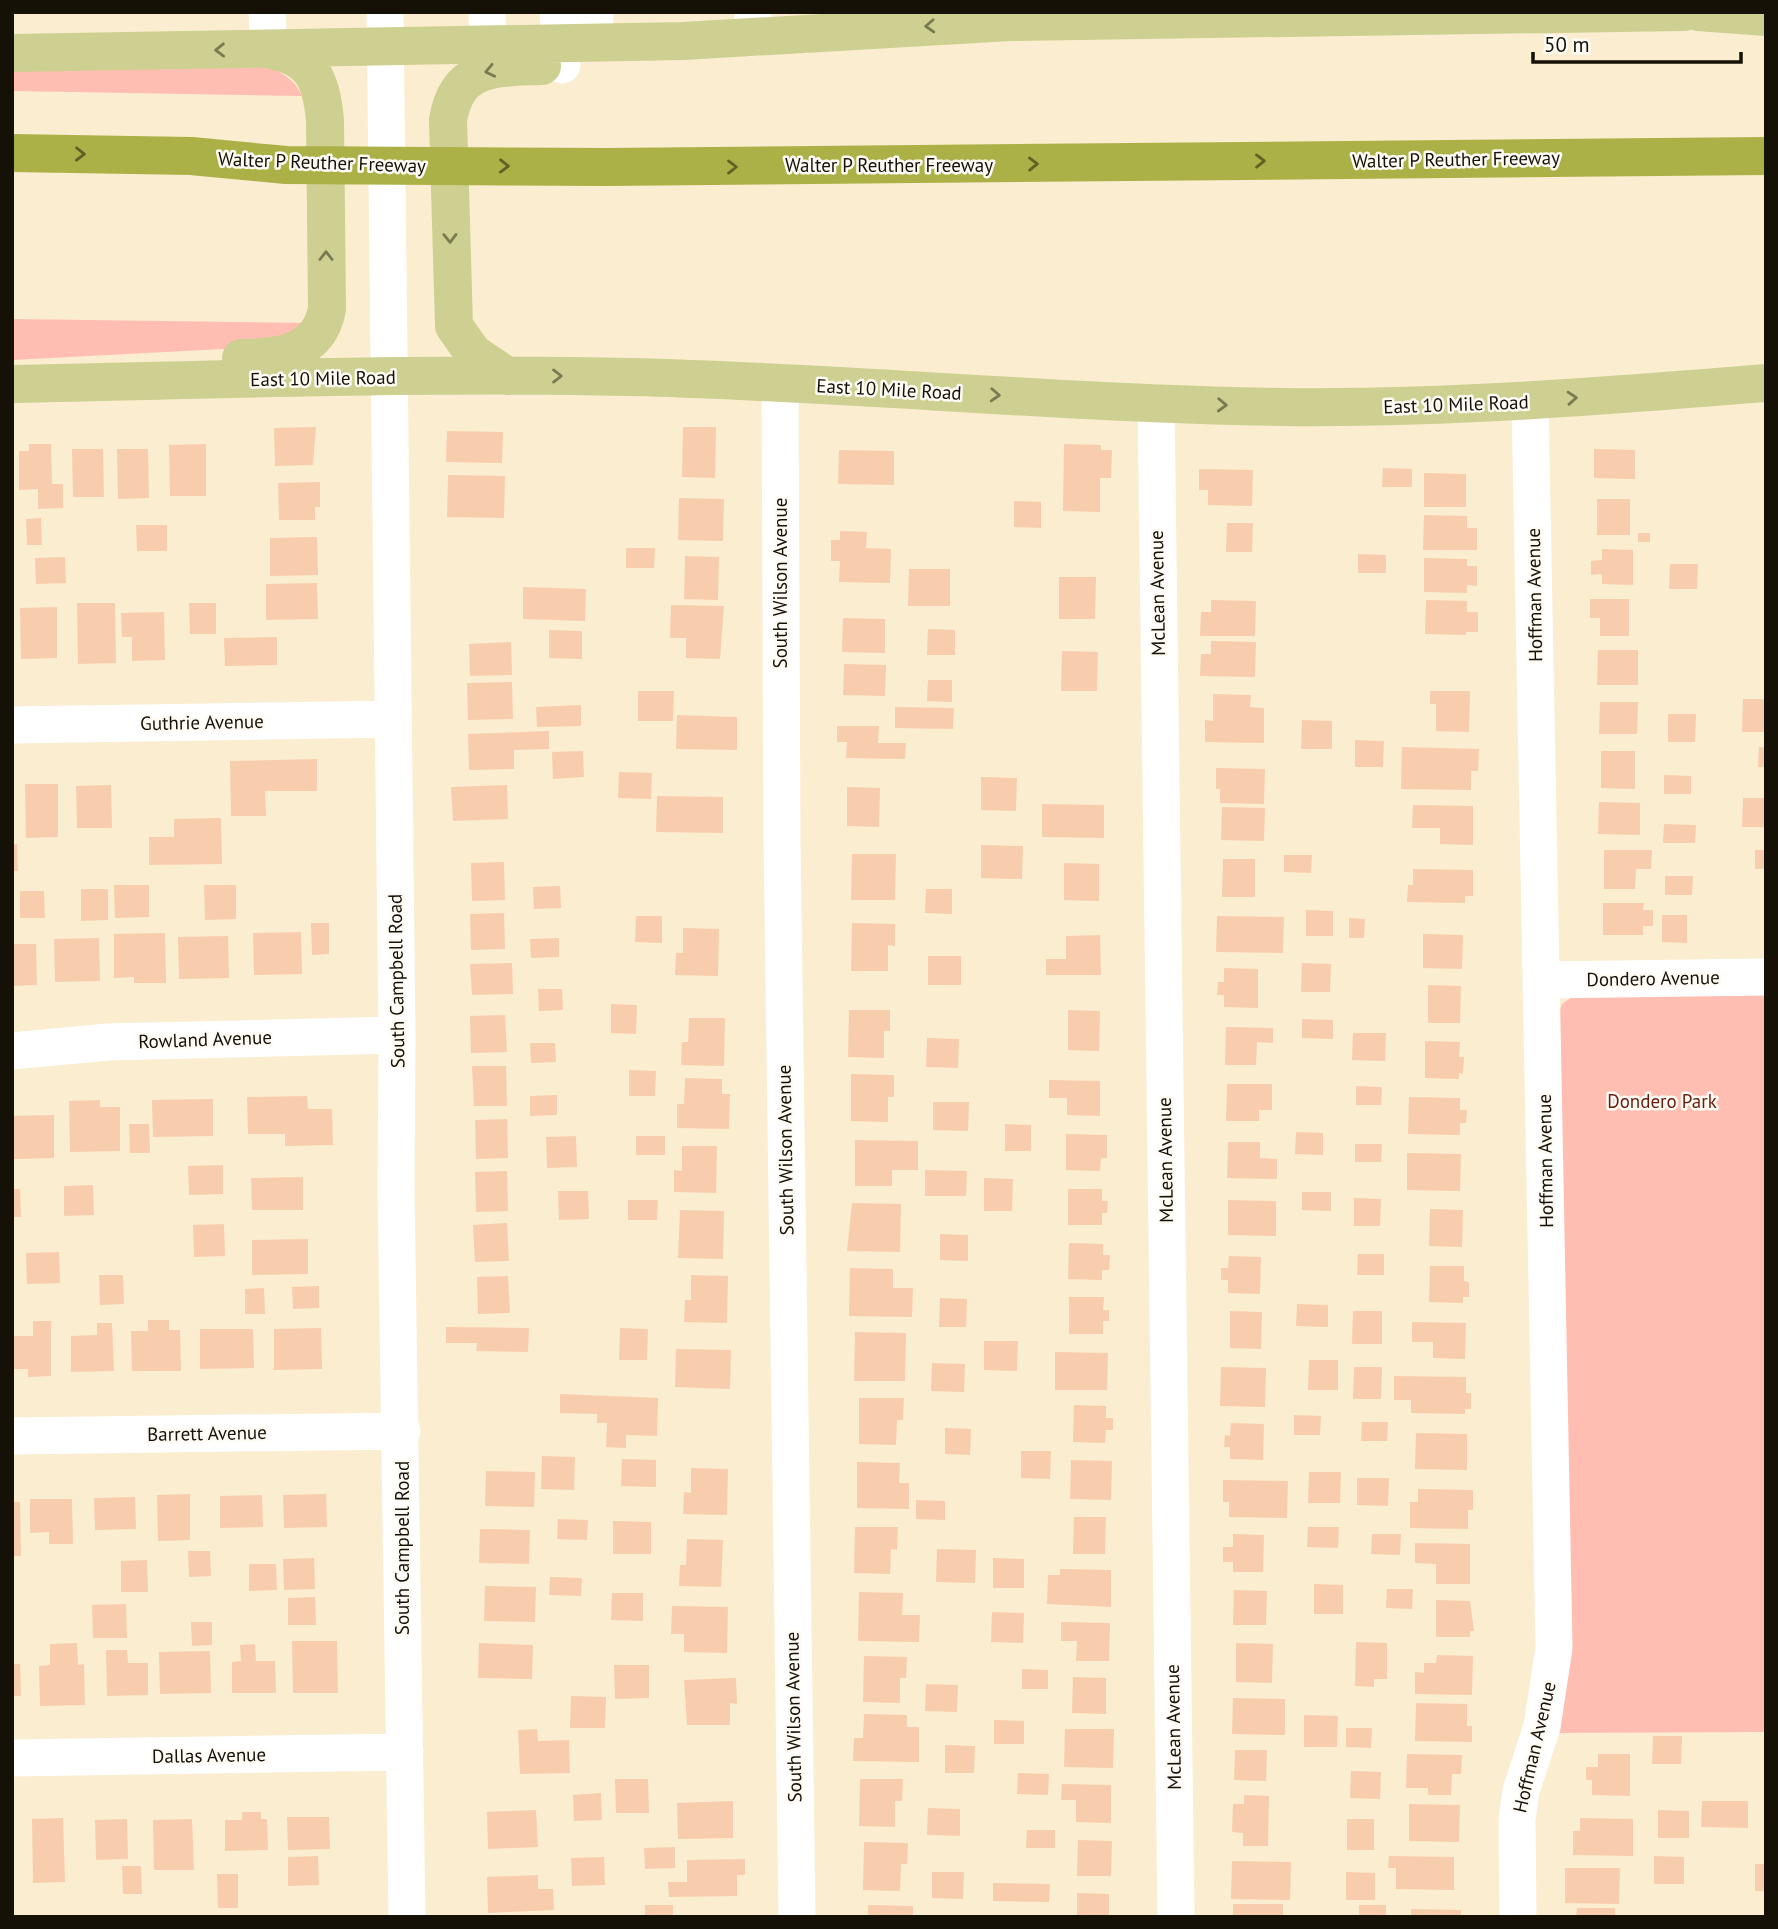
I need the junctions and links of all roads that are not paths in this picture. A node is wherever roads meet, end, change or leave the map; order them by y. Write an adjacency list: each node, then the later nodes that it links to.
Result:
1 (1684, 12): 3 (main road)
2 (1698, 12): 4 (main road)
3 (1106, 17): 5 (main road, one-way to 5)
4 (1766, 17)
5 (752, 25): 9 (main road)
6 (487, 28): 7 (main road); 9 (main road)
7 (386, 29): 8 (main road); 14 (street, South Campbell Road)
8 (268, 31): 10 (main road, one-way to 10); 15 (main road, one-way to 8)
9 (574, 35): 13 (main road, one-way to 13)
10 (12, 54)
11 (12, 153): 12 (highway, Walter P Reuther Freeway, one-way to 12)
12 (1766, 156)
13 (507, 376): 14 (main road, East 10 Mile Road); 16 (main road, East 10 Mile Road, one-way to 16)
14 (391, 377): 15 (main road, East 10 Mile Road); 20 (street, South Campbell Road)
15 (12, 383)
16 (780, 383): 19 (main road, East 10 Mile Road, one-way to 19); 31 (street, South Wilson Avenue)
17 (1766, 383): 18 (main road, East 10 Mile Road, one-way to 17)
18 (1530, 402): 19 (main road, East 10 Mile Road, one-way to 18); 23 (street, Hoffman Avenue)
19 (1156, 403): 32 (street, McLean Avenue)
20 (392, 719): 21 (street, Guthrie Avenue); 24 (street, South Campbell Road)
21 (12, 725)
22 (1766, 977): 23 (street, Dondero Avenue)
23 (1541, 980): 33 (street, Hoffman Avenue)
24 (397, 1035): 25 (street, Rowland Avenue); 26 (street, South Campbell Road)
25 (12, 1051)
26 (402, 1431): 27 (street, Barrett Avenue); 28 (street, South Campbell Road)
27 (12, 1436)
28 (405, 1752): 29 (street, Dallas Avenue); 30 (street, South Campbell Road)
29 (12, 1758)
30 (407, 1917)
31 (797, 1917)
32 (1176, 1917)
33 (1518, 1917)

